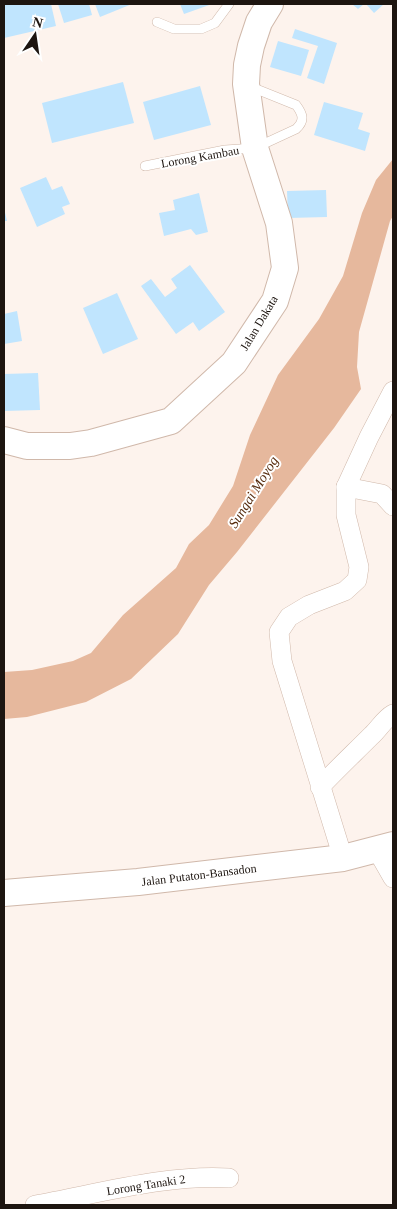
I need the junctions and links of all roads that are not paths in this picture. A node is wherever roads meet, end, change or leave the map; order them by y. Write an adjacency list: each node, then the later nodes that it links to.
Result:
1 (229, 4): 3 (lane)
2 (270, 4): 4 (street, Jalan Dakata)
3 (156, 22)
4 (246, 84): 5 (street, Jalan Dakata); 5 (lane, Lorong Kambau)
5 (255, 148): 6 (lane, Lorong Kambau); 8 (street, Jalan Dakata)
6 (145, 166)
7 (393, 392): 9 (street)
8 (4, 440)
9 (346, 487): 10 (street); 12 (street)
10 (393, 506)
11 (393, 714): 12 (street)
12 (320, 787): 14 (street)
13 (385, 848): 14 (street, Jalan Putaton-Bansadon); 15 (street)
14 (343, 858): 16 (street, Jalan Putaton-Bansadon)
15 (393, 878)
16 (4, 893)
17 (229, 1178): 18 (street, Lorong Tanaki 2)
18 (35, 1205)

